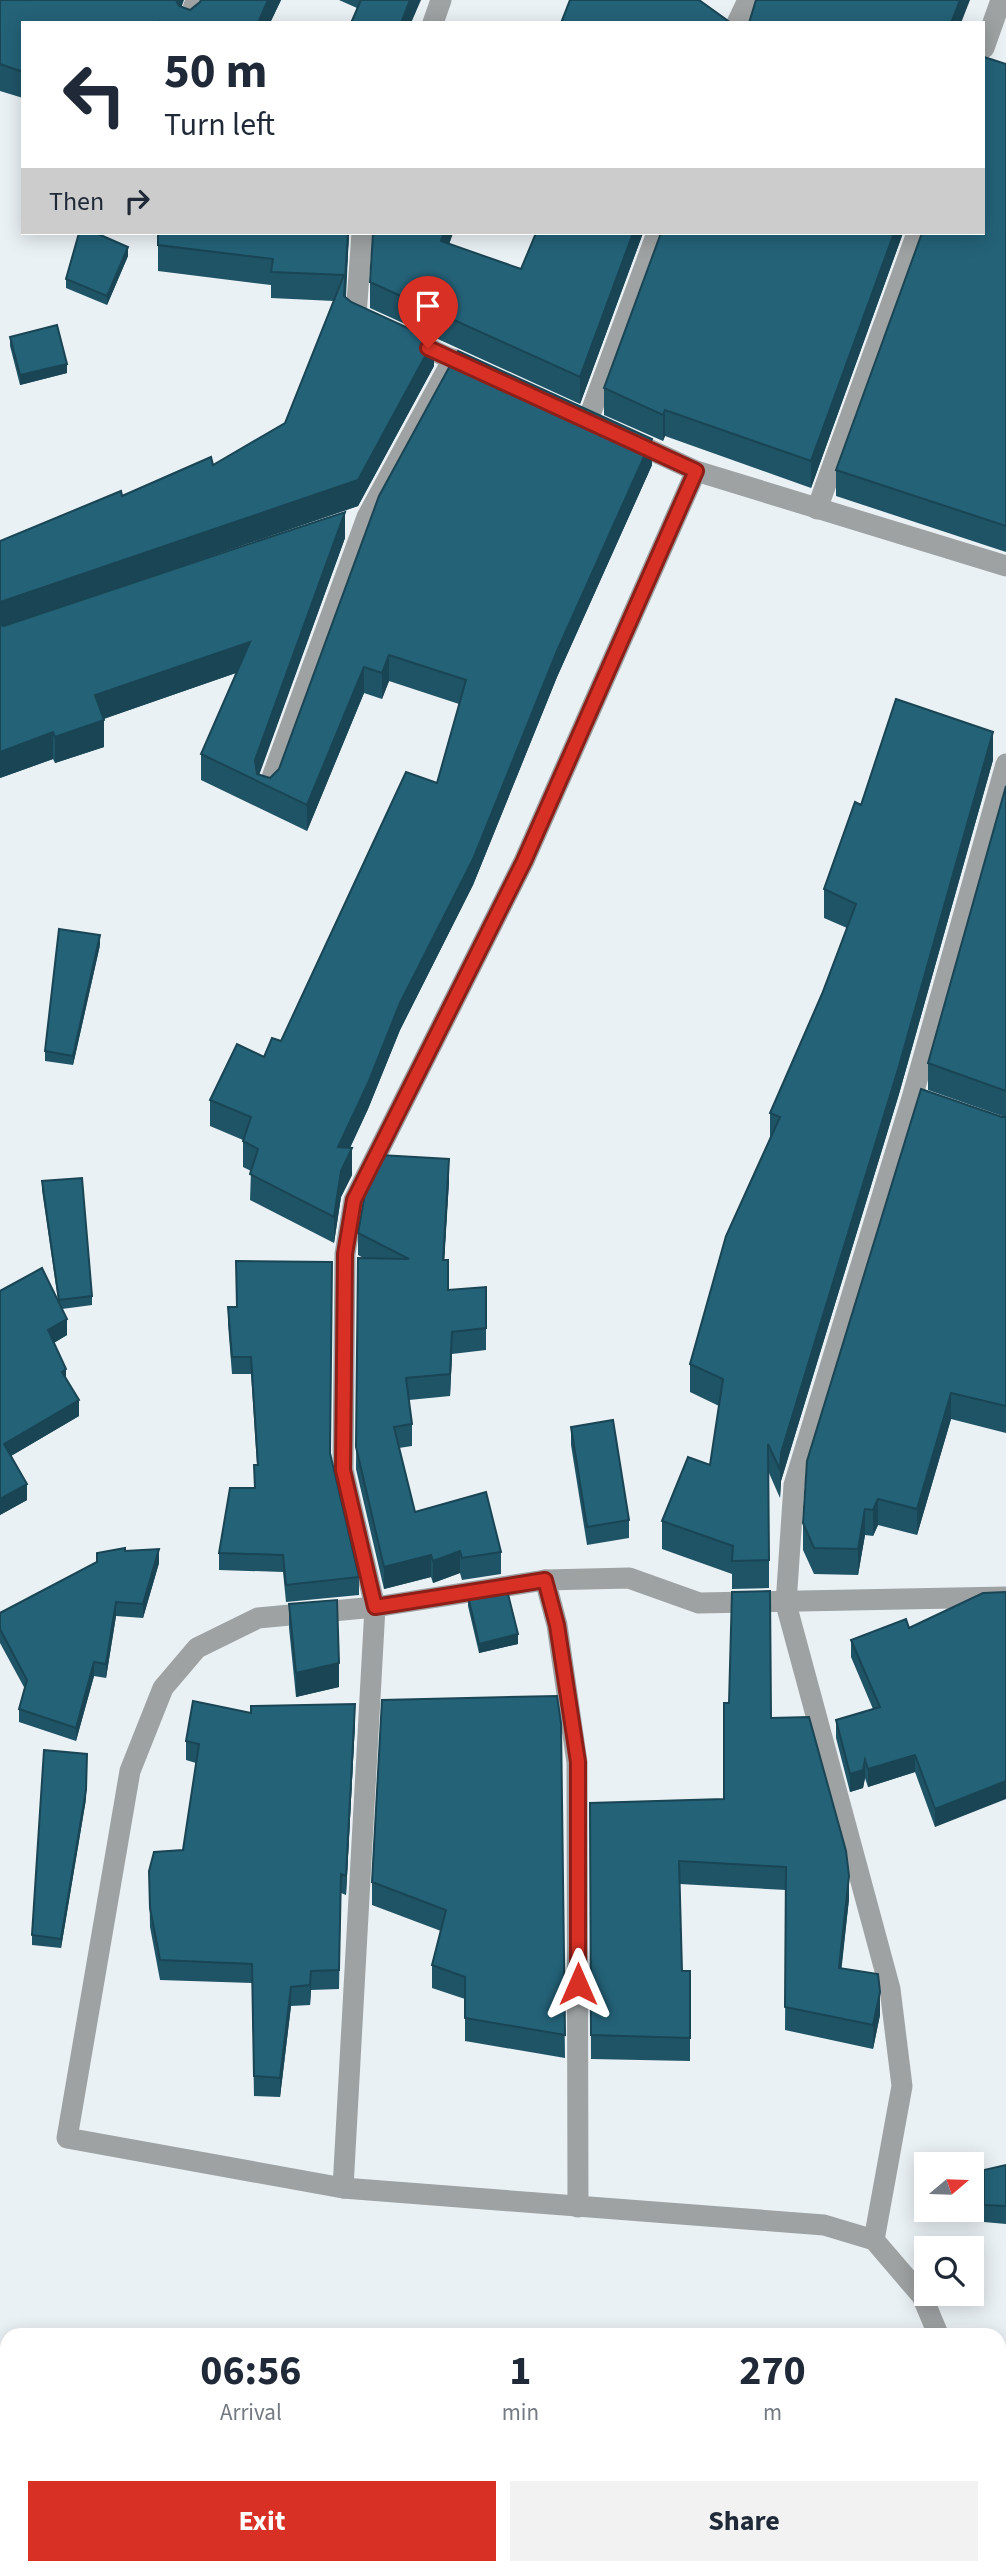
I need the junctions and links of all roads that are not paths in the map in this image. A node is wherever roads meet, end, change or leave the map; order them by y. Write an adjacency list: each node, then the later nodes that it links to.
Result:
1 (196, 0): 5 (street)
2 (442, 0): 6 (street)
3 (748, 0): 7 (street)
4 (1001, 0): 8 (street)
5 (189, 21)
6 (434, 21)
7 (738, 21)
8 (985, 44)
9 (362, 235): 12 (street)
10 (656, 235): 15 (street)
11 (916, 235): 17 (street)
12 (453, 359): 13 (street); 18 (street)
13 (502, 381)
14 (563, 409): 15 (street)
15 (588, 420): 16 (street)
16 (696, 471): 17 (street); 28 (street)
17 (817, 509): 20 (street)
18 (367, 517): 19 (street); 22 (street)
19 (341, 526)
20 (1006, 566)
21 (1006, 764): 23 (street)
22 (267, 790)
23 (912, 1098): 24 (street); 27 (street)
24 (935, 1106)
25 (545, 1580): 27 (street); 28 (street); 30 (street)
26 (1006, 1597): 27 (street)
27 (786, 1604): 31 (street)
28 (375, 1607): 29 (street); 29 (street)
29 (343, 2188): 30 (street)
30 (578, 2207): 31 (street)
31 (874, 2240): 32 (street)
32 (935, 2328)

